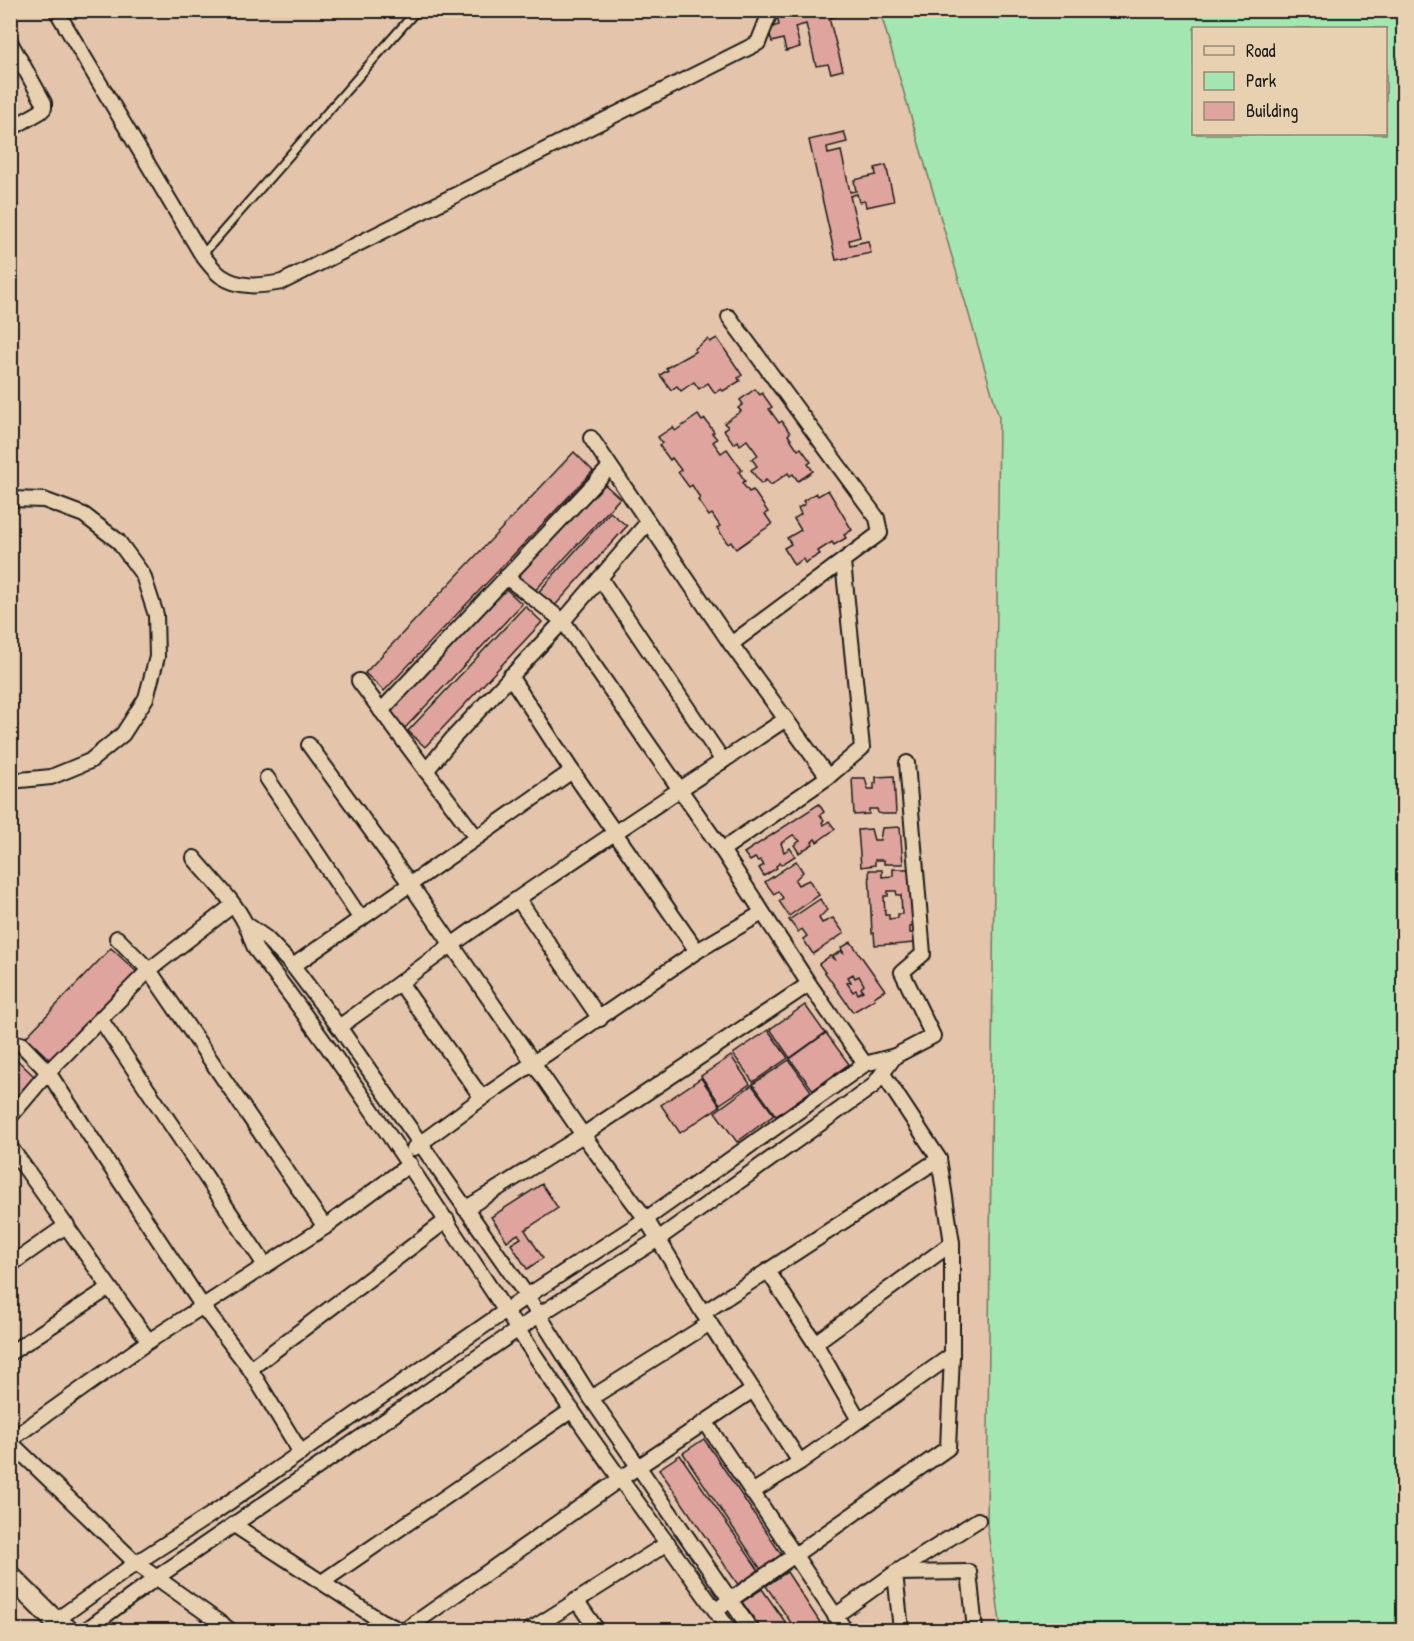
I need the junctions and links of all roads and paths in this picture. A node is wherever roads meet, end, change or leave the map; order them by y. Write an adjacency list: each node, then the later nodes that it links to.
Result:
1 (56, 10): 6 (street)
2 (417, 10): 6 (lane)
3 (768, 10): 6 (street)
4 (10, 42): 5 (street)
5 (10, 129)
6 (202, 255)
7 (729, 317): 12 (street)
8 (591, 438): 9 (street)
9 (610, 467): 11 (street); 13 (street)
10 (10, 499): 28 (street)
11 (648, 522): 14 (street); 16 (street)
12 (843, 562): 16 (street); 26 (street)
13 (506, 577): 15 (street); 19 (street)
14 (600, 578): 15 (street); 22 (street)
15 (563, 621): 17 (street); 29 (street)
16 (732, 644): 20 (street)
17 (510, 676): 24 (street); 25 (street)
18 (358, 681): 19 (street)
19 (381, 711): 24 (street)
20 (786, 719): 22 (street); 26 (street)
21 (309, 745): 34 (street)
22 (723, 761): 29 (street)
23 (907, 764): 51 (street)
24 (426, 771): 31 (street)
25 (572, 771): 30 (street); 31 (street)
26 (828, 777): 32 (street)
27 (267, 778): 38 (street)
28 (10, 782)
29 (679, 790): 30 (street); 32 (street)
30 (615, 832): 35 (street); 42 (street)
31 (476, 837): 34 (street)
32 (722, 850): 37 (street)
33 (194, 858): 36 (street)
34 (410, 884): 38 (street); 41 (street)
35 (518, 899): 41 (street); 47 (street)
36 (233, 905): 39 (street); 44 (street)
37 (762, 913): 42 (street); 46 (street)
38 (362, 919): 43 (street)
39 (246, 924): 43 (street); 62 (street)
40 (117, 938): 44 (street)
41 (452, 944): 45 (street); 52 (street)
42 (697, 951): 47 (street)
43 (293, 966): 49 (street)
44 (149, 970): 48 (street); 67 (street)
45 (400, 984): 49 (street); 56 (street)
46 (809, 984): 53 (street); 58 (street)
47 (600, 1019): 52 (street)
48 (101, 1020): 54 (street); 70 (street)
49 (339, 1027): 59 (street)
50 (21, 1044): 54 (street)
51 (895, 1056): 53 (street); 55 (street)
52 (534, 1063): 56 (street); 58 (street)
53 (865, 1064): 64 (street)
54 (48, 1072): 57 (street); 75 (street)
55 (883, 1074): 61 (street); 68 (street)
56 (482, 1098): 59 (street)
57 (10, 1117)
58 (583, 1136): 63 (street); 64 (street)
59 (419, 1143): 62 (street); 63 (street)
60 (10, 1147): 66 (street)
61 (939, 1159): 69 (street); 72 (street)
62 (407, 1160): 65 (street); 67 (street)
63 (465, 1209): 74 (street)
64 (646, 1219): 68 (street); 74 (street)
65 (447, 1220): 76 (street); 84 (street)
66 (67, 1225): 71 (street); 73 (street)
67 (325, 1227): 70 (street)
68 (658, 1239): 77 (street); 78 (street)
69 (952, 1243): 81 (street); 83 (street)
70 (265, 1264): 75 (street)
71 (10, 1265)
72 (768, 1271): 78 (street); 81 (street)
73 (109, 1288): 80 (street); 82 (street)
74 (527, 1296): 76 (street); 77 (street)
75 (203, 1307): 80 (street); 84 (street)
76 (506, 1312): 79 (street); 91 (street)
77 (539, 1315): 79 (street); 86 (street)
78 (706, 1318): 85 (street); 86 (street)
79 (518, 1329): 87 (street); 97 (street)
80 (149, 1341): 90 (street)
81 (815, 1343): 88 (street)
82 (10, 1353)
83 (952, 1355): 88 (street); 99 (street)
84 (250, 1369): 91 (street)
85 (753, 1390): 89 (street); 92 (street)
86 (591, 1398): 93 (street)
87 (572, 1410): 94 (street); 104 (street)
88 (859, 1420): 92 (street)
89 (706, 1423): 93 (street); 95 (street)
90 (10, 1441): 100 (street)
91 (301, 1453): 100 (street)
92 (800, 1461): 95 (street)
93 (639, 1467): 94 (street); 106 (street)
94 (620, 1479): 98 (street); 113 (street)
95 (752, 1492): 99 (street)
96 (978, 1520): 101 (street)
97 (234, 1525): 103 (street); 104 (street)
98 (668, 1543): 105 (street); 107 (street)
99 (795, 1554): 106 (street); 108 (street)
100 (136, 1563): 103 (street); 109 (street)
101 (895, 1573): 108 (street); 119 (street); 120 (street)
102 (10, 1576): 109 (street)
103 (156, 1578): 110 (street); 111 (street)
104 (322, 1582): 112 (street)
105 (576, 1600): 114 (street); 115 (street)
106 (731, 1601): 107 (street); 117 (street)
107 (715, 1609): 116 (street)
108 (836, 1616): 118 (street)
109 (62, 1626)
110 (86, 1630)
111 (230, 1630)
112 (400, 1630)
113 (405, 1630)
114 (530, 1630)
115 (597, 1630)
116 (729, 1630)
117 (751, 1630)
118 (845, 1630)
119 (901, 1630)
120 (975, 1630)

